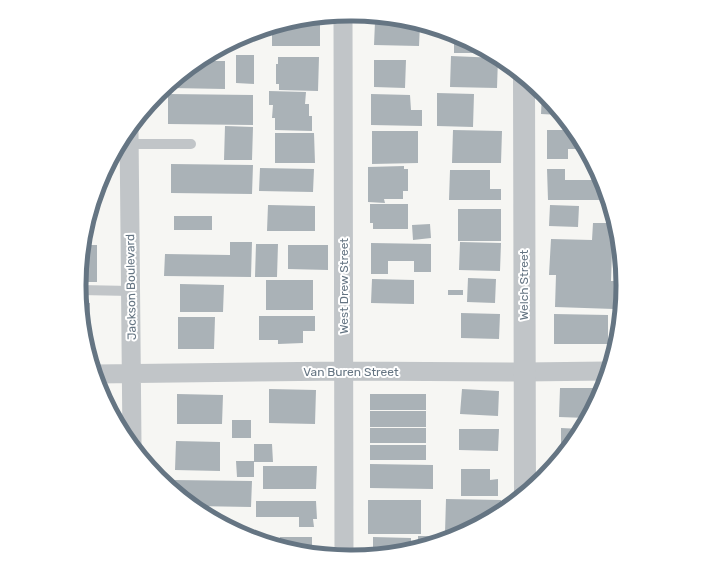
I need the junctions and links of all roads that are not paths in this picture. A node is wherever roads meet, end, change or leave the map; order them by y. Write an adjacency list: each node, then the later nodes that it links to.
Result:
1 (343, 21): 8 (street, West Drew Street)
2 (524, 86): 10 (street, Welch Street)
3 (132, 137): 5 (lane)
4 (129, 142): 7 (street, Jackson Boulevard)
5 (191, 144)
6 (86, 290): 7 (lane)
7 (131, 291): 12 (street, Jackson Boulevard)
8 (344, 371): 10 (street, Van Buren Street); 12 (street, Van Buren Street); 15 (street, West Drew Street)
9 (601, 371): 10 (street, Van Buren Street)
10 (524, 372): 14 (street, Welch Street)
11 (102, 374): 12 (street, Van Buren Street)
12 (132, 374): 13 (street, Jackson Boulevard)
13 (132, 434)
14 (525, 484)
15 (344, 550)

